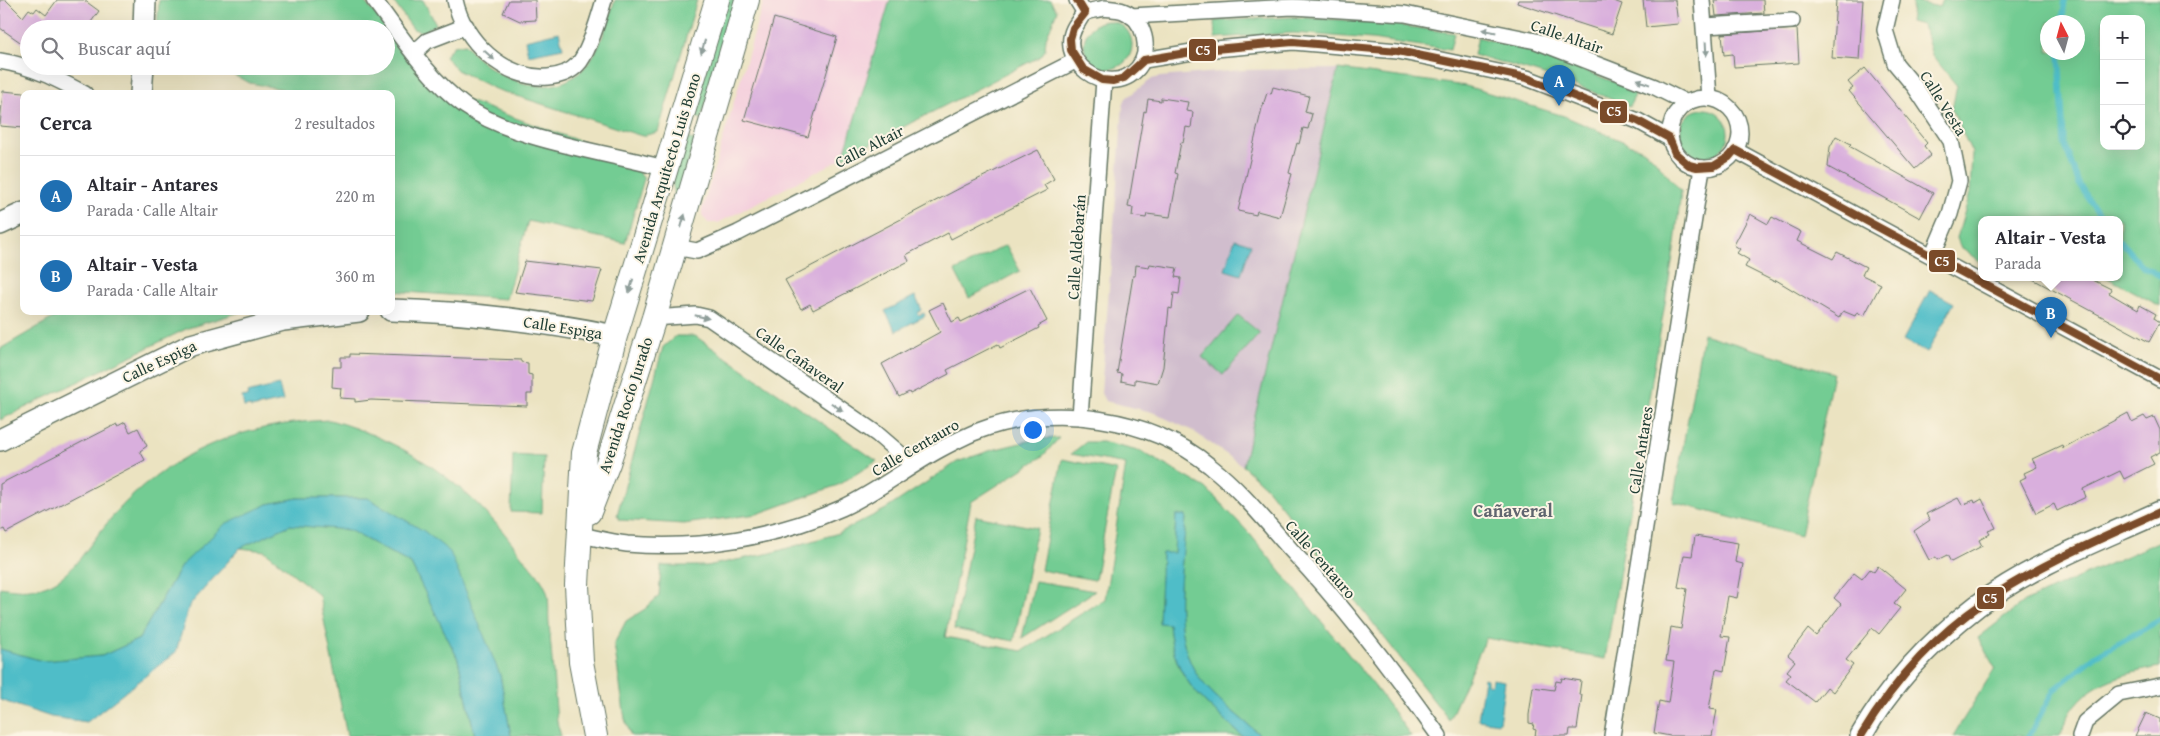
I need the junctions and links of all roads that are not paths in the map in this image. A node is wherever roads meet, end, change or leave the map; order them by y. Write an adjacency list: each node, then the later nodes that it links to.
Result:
1 (145, 0): 14 (street)
2 (455, 0): 18 (street)
3 (604, 0): 18 (street, one-way to 3)
4 (717, 0): 34 (main road, Avenida Arquitecto Luis Bono, one-way to 34)
5 (747, 0): 38 (main road, Avenida Arquitecto Luis Bono, one-way to 5)
6 (1076, 0): 12 (street)
7 (1702, 0): 19 (street)
8 (1892, 0): 39 (street, Calle Vesta)
9 (379, 3): 15 (street)
10 (1344, 5): 11 (street, Calle Altair); 31 (street, Calle Altair, one-way to 10)
11 (1168, 6): 13 (street, Calle Altair)
12 (1085, 13): 13 (street); 23 (street)
13 (1131, 16): 21 (street)
14 (144, 20)
15 (391, 20)
16 (1792, 21): 19 (street)
17 (395, 26): 20 (street)
18 (466, 26): 20 (street)
19 (1705, 26): 30 (street, one-way to 30)
20 (414, 53): 34 (street)
21 (1144, 60): 27 (street); 32 (street)
22 (0, 61): 24 (street)
23 (1075, 61): 27 (street); 38 (street, Calle Altair)
24 (20, 64)
25 (49, 75): 28 (street)
26 (142, 75): 29 (street)
27 (1104, 80): 47 (street, Calle Aldebarán)
28 (77, 90)
29 (141, 90)
30 (1709, 98): 31 (street); 33 (street)
31 (1687, 103): 32 (street)
32 (1669, 138): 35 (street)
33 (1736, 150): 35 (street); 39 (street)
34 (667, 168): 45 (main road, Avenida Arquitecto Luis Bono, one-way to 45)
35 (1702, 168): 56 (street, Calle Antares)
36 (20, 215): 37 (street)
37 (0, 224)
38 (675, 247): 44 (main road, Avenida Arquitecto Luis Bono)
39 (1932, 256): 41 (street)
40 (1978, 281): 46 (street)
41 (1978, 281)
42 (395, 310): 45 (street, Calle Espiga)
43 (325, 315): 48 (street, Calle Espiga)
44 (654, 318): 49 (street, Calle Cañaveral, one-way to 49); 50 (main road, Avenida Rocío Jurado)
45 (616, 336): 50 (main road, Avenida Rocío Jurado); 52 (main road, Avenida Rocío Jurado)
46 (2160, 379)
47 (1080, 417): 49 (street, Calle Centauro); 55 (street, Calle Centauro)
48 (0, 440)
49 (913, 465): 52 (street, Calle Centauro)
50 (596, 492): 52 (main road, Avenida Rocío Jurado)
51 (2160, 512): 57 (street)
52 (581, 535): 54 (main road, Avenida Rocío Jurado)
53 (2160, 686): 58 (street)
54 (595, 736)
55 (1439, 736)
56 (1612, 736)
57 (1861, 736)
58 (2080, 736)

